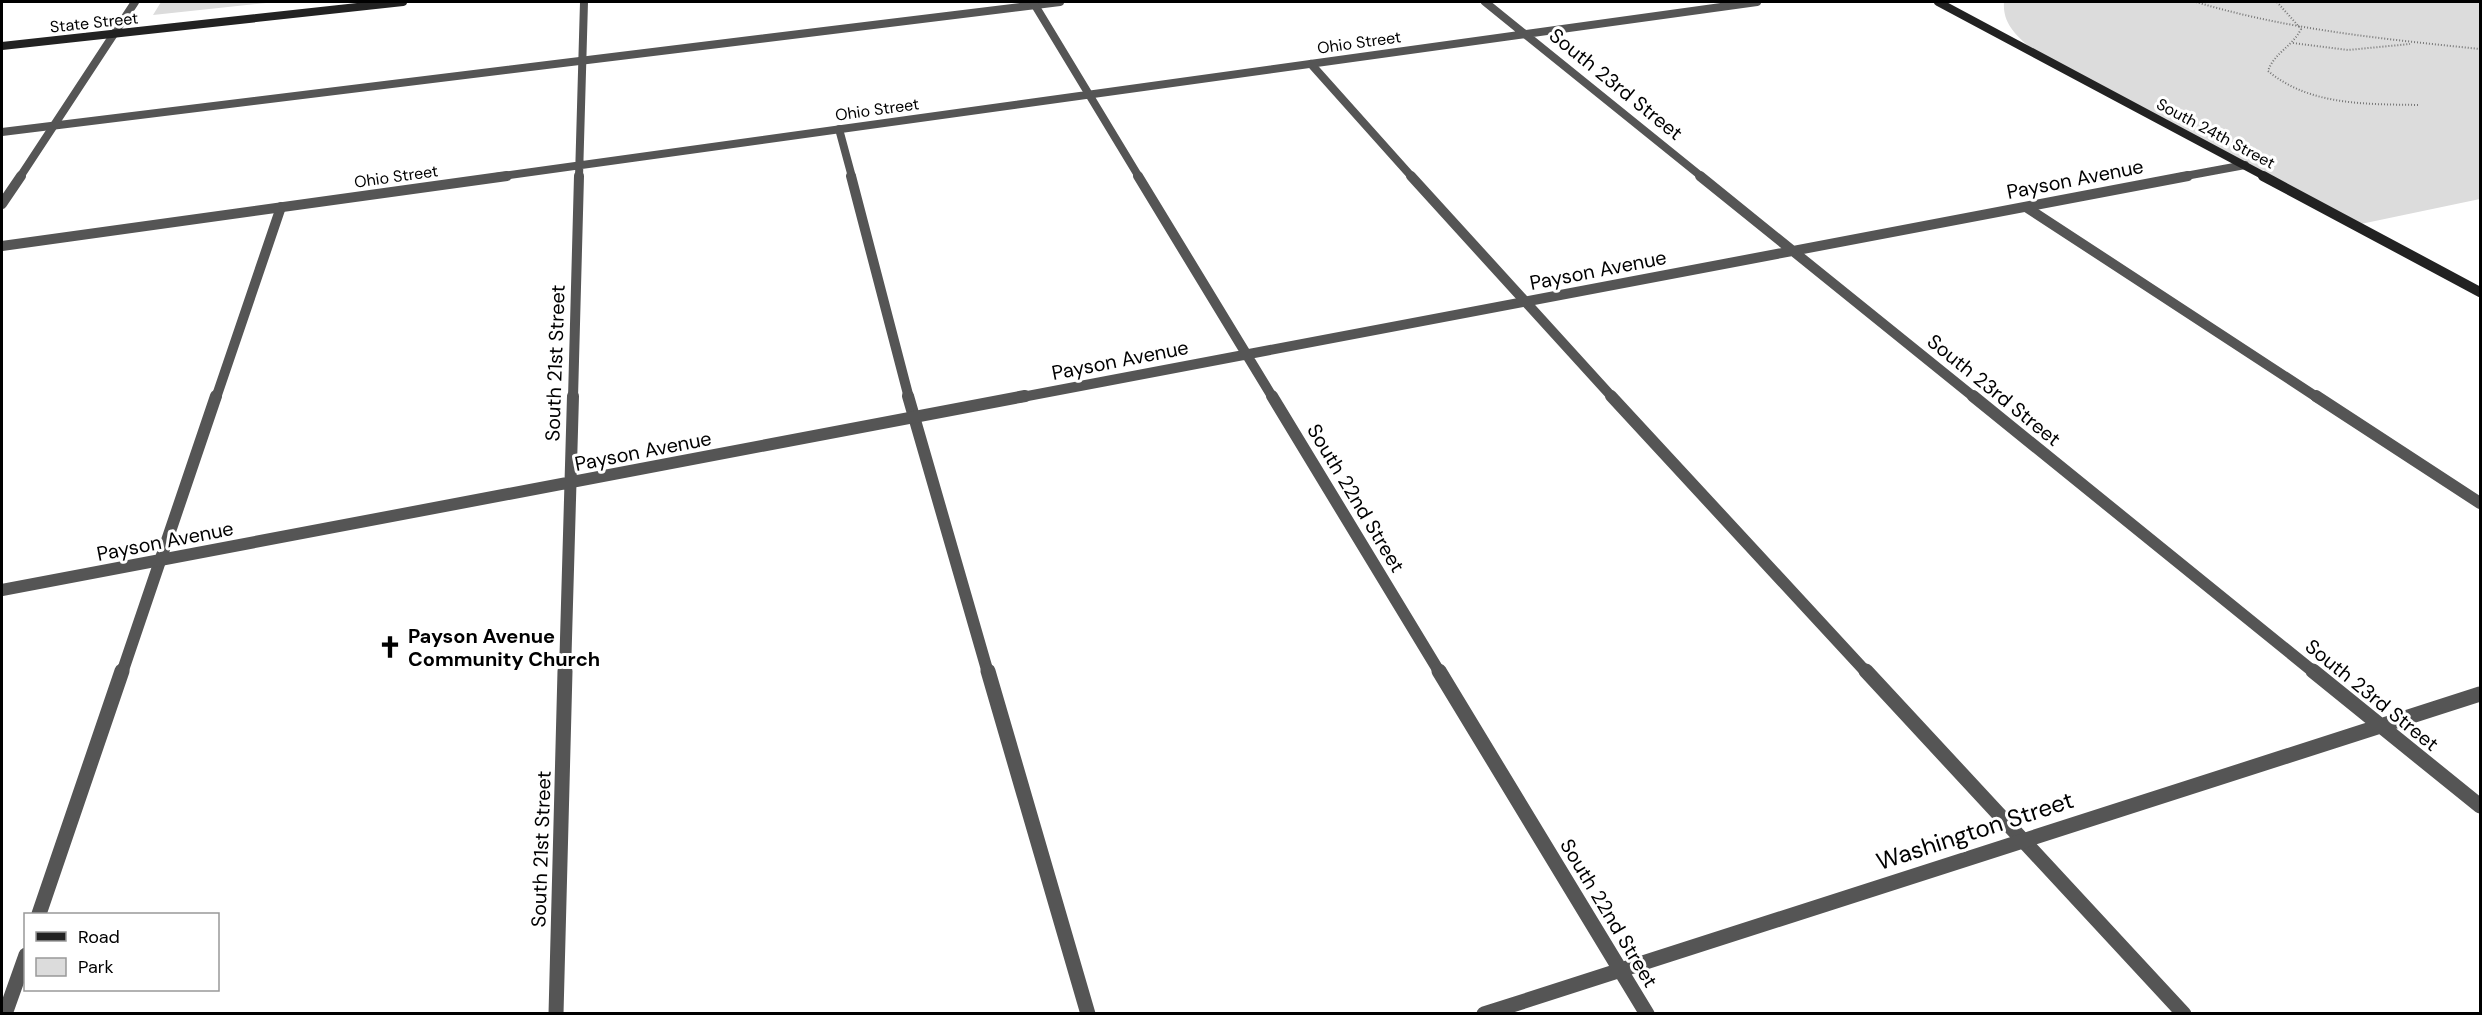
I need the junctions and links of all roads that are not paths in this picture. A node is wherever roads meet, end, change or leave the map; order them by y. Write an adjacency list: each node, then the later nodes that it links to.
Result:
1 (135, 2): 9 (street)
2 (403, 2): 9 (street, State Street)
3 (584, 2): 12 (street, South 21st Street)
4 (1060, 2): 8 (street)
5 (1485, 2): 10 (street, South 23rd Street)
6 (1757, 2): 10 (street, Ohio Street)
7 (1938, 2): 19 (street, South 24th Street)
8 (1034, 3): 12 (street); 14 (street, South 22nd Street)
9 (114, 33): 11 (street, State Street); 15 (street)
10 (1525, 34): 13 (street, Ohio Street); 24 (street, South 23rd Street)
11 (2, 46)
12 (582, 61): 15 (street); 18 (street, South 21st Street)
13 (1311, 63): 14 (street, Ohio Street); 26 (street)
14 (1089, 94): 16 (street, Ohio Street); 27 (street, South 22nd Street)
15 (53, 126): 17 (street); 20 (street)
16 (839, 129): 18 (street, Ohio Street); 28 (street)
17 (2, 132)
18 (579, 165): 21 (street, Ohio Street); 29 (street, South 21st Street)
19 (2245, 165): 22 (street, Payson Avenue); 25 (street, South 24th Street)
20 (2, 204)
21 (281, 207): 23 (street, Ohio Street); 31 (street)
22 (2026, 207): 24 (street, Payson Avenue); 30 (street)
23 (2, 246)
24 (1793, 251): 26 (street, Payson Avenue); 34 (street, South 23rd Street)
25 (2481, 292)
26 (1524, 302): 27 (street, Payson Avenue); 36 (street)
27 (1245, 355): 28 (street, Payson Avenue); 39 (street, South 22nd Street)
28 (914, 418): 29 (street, Payson Avenue); 42 (street)
29 (571, 482): 31 (street, Payson Avenue); 41 (street, South 21st Street)
30 (2481, 503)
31 (161, 560): 32 (street, Payson Avenue); 37 (street)
32 (2, 590)
33 (2481, 694): 34 (street, Washington Street)
34 (2381, 726): 35 (street, South 23rd Street); 36 (street, Washington Street)
35 (2481, 806)
36 (2024, 841): 39 (street, Washington Street); 45 (street)
37 (40, 913)
38 (24, 961): 40 (street)
39 (1620, 970): 43 (street, Washington Street); 44 (street, South 22nd Street)
40 (6, 1014)
41 (556, 1014)
42 (1088, 1014)
43 (1484, 1014)
44 (1647, 1014)
45 (2184, 1014)

